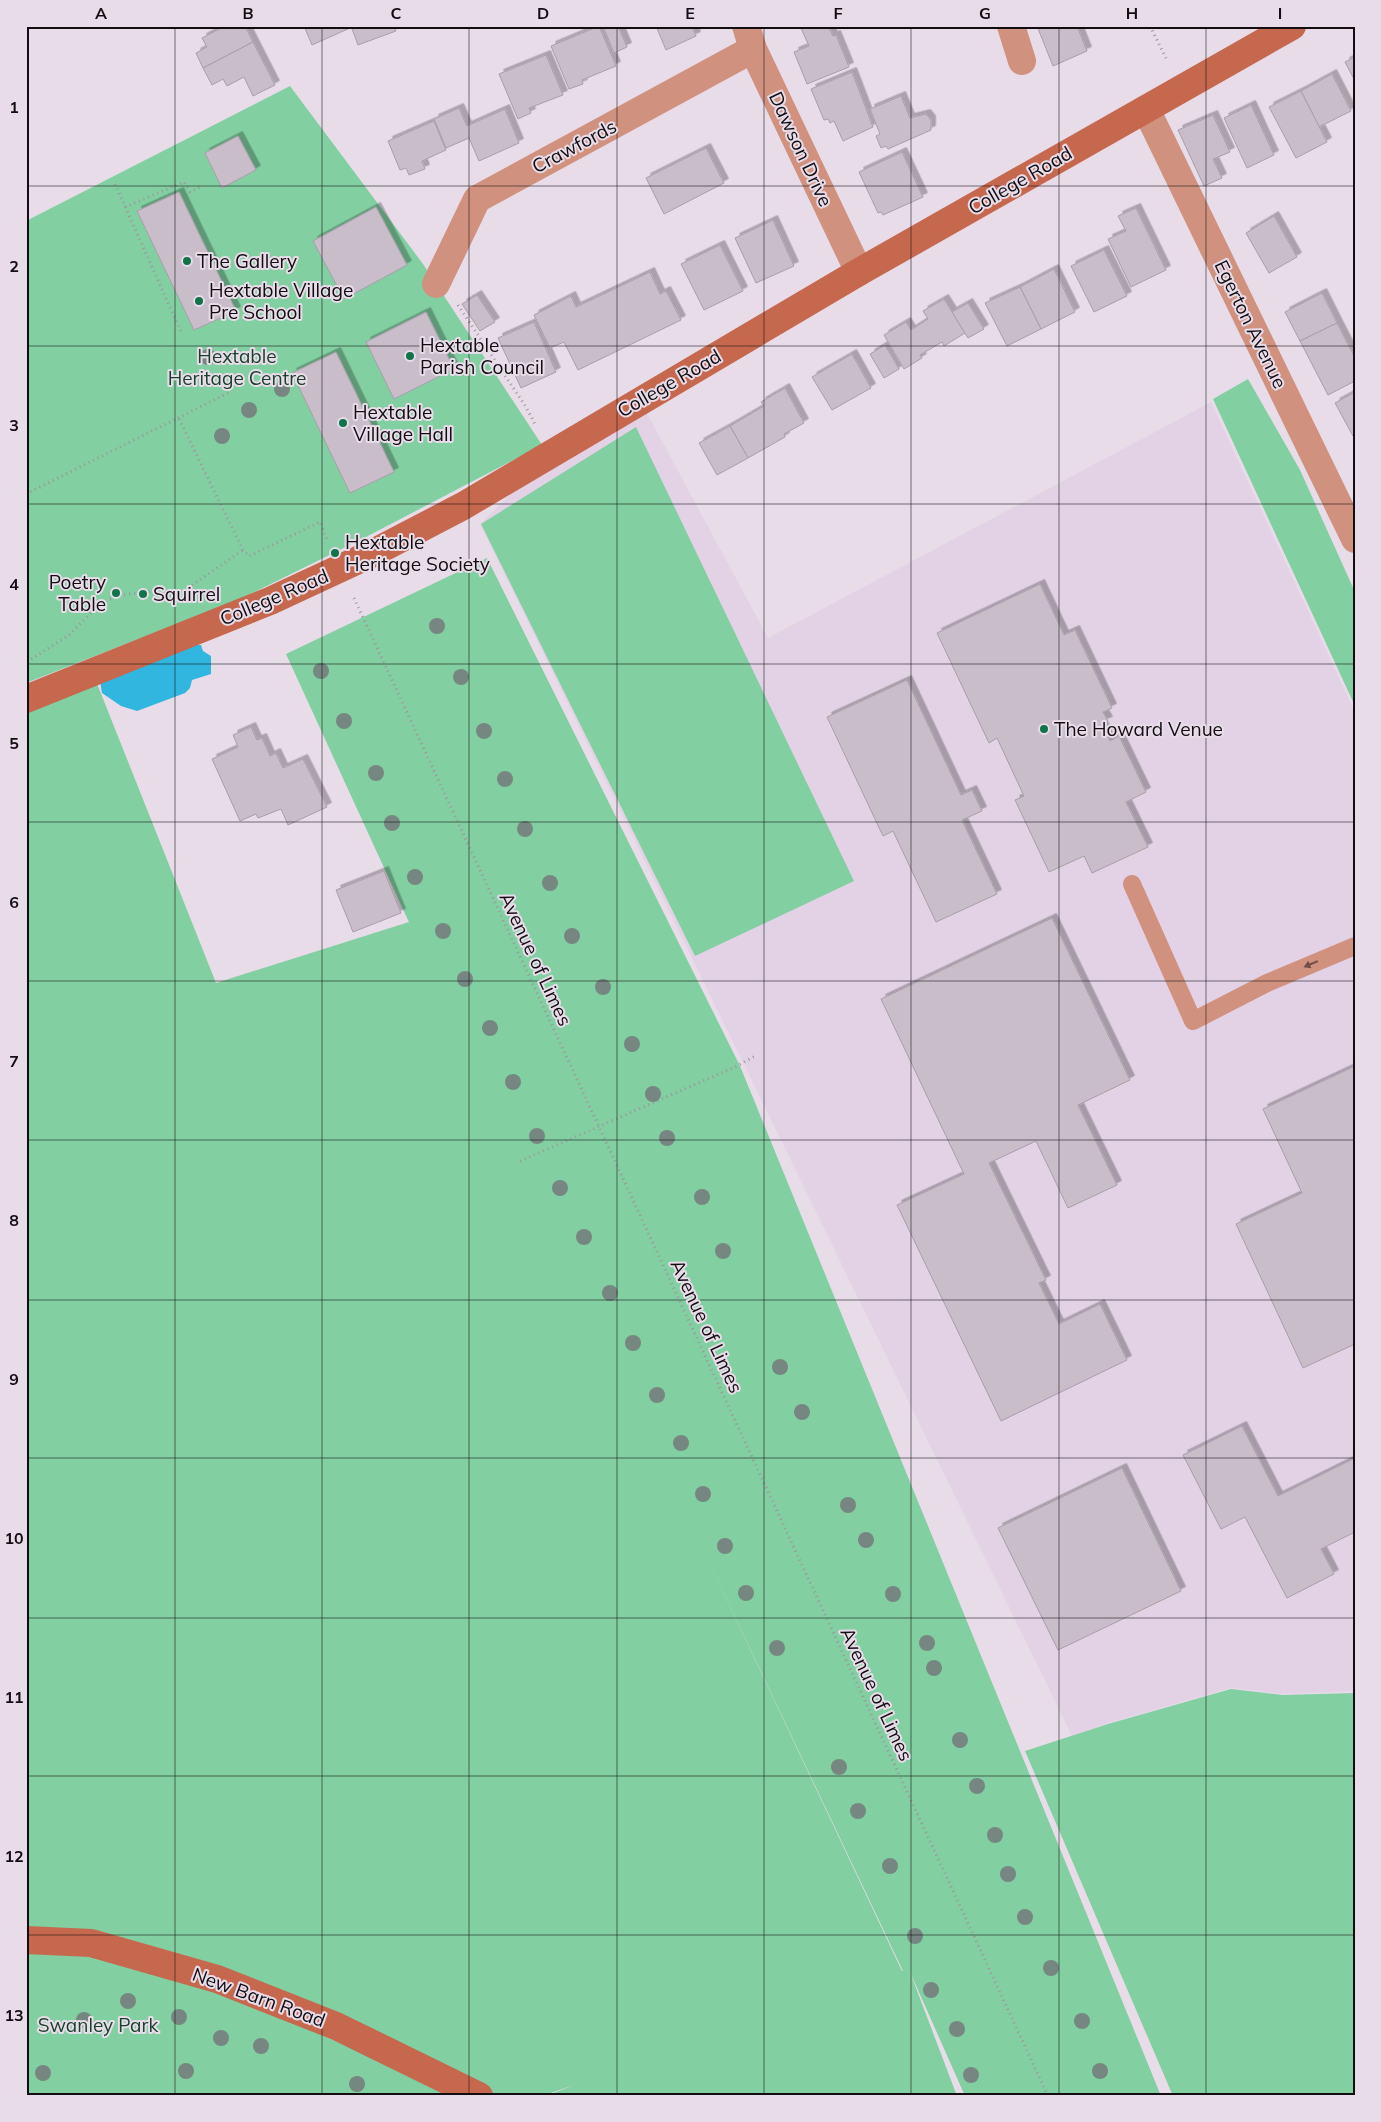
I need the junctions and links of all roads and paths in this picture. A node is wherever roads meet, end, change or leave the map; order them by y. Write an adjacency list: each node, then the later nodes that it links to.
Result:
1 (1011, 26): 6 (street)
2 (1150, 26): 5 (path)
3 (1292, 26): 7 (street, College Road)
4 (750, 38): 11 (street, Dawson Drive); 12 (street, Crawfords)
5 (1163, 53)
6 (1022, 61)
7 (1146, 109): 11 (street, College Road); 18 (street, Egerton Avenue)
8 (115, 184): 10 (path)
9 (200, 186): 10 (path)
10 (125, 207): 13 (path)
11 (859, 272): 16 (street, College Road)
12 (438, 278): 16 (path)
13 (182, 334)
14 (230, 392): 15 (path)
15 (179, 419): 17 (path); 19 (path)
16 (550, 453): 20 (street, College Road)
17 (26, 494)
18 (1355, 539)
19 (243, 550): 20 (path, Avenue of Limes); 21 (path)
20 (340, 568): 22 (street, College Road); 26 (path, Avenue of Limes)
21 (26, 662)
22 (26, 699)
23 (1132, 884): 24 (lane, one-way to 23)
24 (1355, 946)
25 (755, 1056): 26 (path)
26 (599, 1127): 27 (path); 30 (path, Avenue of Limes)
27 (520, 1162)
28 (26, 1940): 29 (street, New Barn Road)
29 (478, 2096)
30 (1048, 2096)

